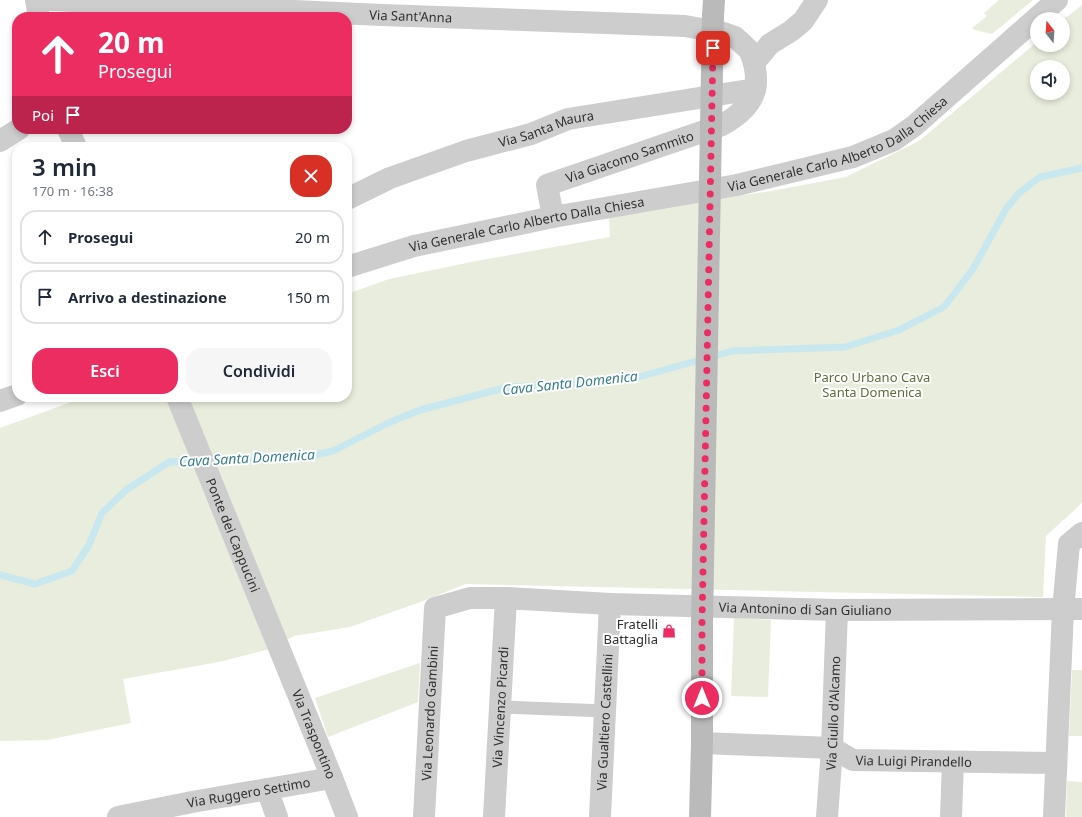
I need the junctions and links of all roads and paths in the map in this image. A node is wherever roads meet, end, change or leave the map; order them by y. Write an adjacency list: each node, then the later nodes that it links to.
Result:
1 (36, 0): 8 (street)
2 (52, 0): 5 (street, Via Sant'Anna)
3 (817, 0): 9 (street)
4 (1057, 0): 14 (street, Via Generale Carlo Alberto Dalla Chiesa)
5 (316, 6): 6 (street, Via Sant'Anna)
6 (382, 8): 9 (street, Via Sant'Anna)
7 (714, 8): 28 (street, bridge)
8 (38, 12)
9 (754, 63): 10 (street, Via Giacomo Sammito)
10 (755, 89): 13 (street, Via Santa Maura); 14 (street, Via Giacomo Sammito)
11 (12, 133): 12 (street)
12 (0, 141)
13 (352, 197)
14 (553, 217): 15 (street, Via Generale Carlo Alberto Dalla Chiesa)
15 (352, 265)
16 (12, 397): 17 (street)
17 (0, 401)
18 (179, 402): 25 (street, Ponte dei Cappucini)
19 (1082, 533): 24 (street)
20 (506, 598): 21 (street, Via Antonino di San Giuliano); 22 (street, Via Antonino di San Giuliano); 26 (street, Via Vincenzo Picardi)
21 (610, 604): 23 (street, Via Antonino di San Giuliano); 27 (street, Via Gualtiero Castellini)
22 (435, 608): 37 (street, Via Leonardo Gambini)
23 (836, 610): 24 (street, Via Antonino di San Giuliano); 29 (street, Via Ciullo d'Alcamo)
24 (1073, 610): 31 (street)
25 (280, 651): 32 (street, Via Traspontino)
26 (500, 707): 27 (lane); 38 (street, Via Vincenzo Picardi)
27 (605, 711): 39 (street, Via Gualtiero Castellini)
28 (702, 744): 29 (street, Via Luigi Pirandello); 40 (street)
29 (832, 748): 30 (street, Via Luigi Pirandello); 41 (street, Via Ciullo d'Alcamo)
30 (953, 762): 31 (street, Via Luigi Pirandello); 42 (street)
31 (1056, 763): 43 (street)
32 (332, 778): 33 (street, Via Ruggero Settimo); 36 (street, Via Traspontino)
33 (267, 789): 34 (street, Via Ruggero Settimo); 35 (street)
34 (118, 817)
35 (277, 817)
36 (347, 817)
37 (424, 817)
38 (494, 817)
39 (600, 817)
40 (700, 817)
41 (827, 817)
42 (951, 817)
43 (1054, 817)

